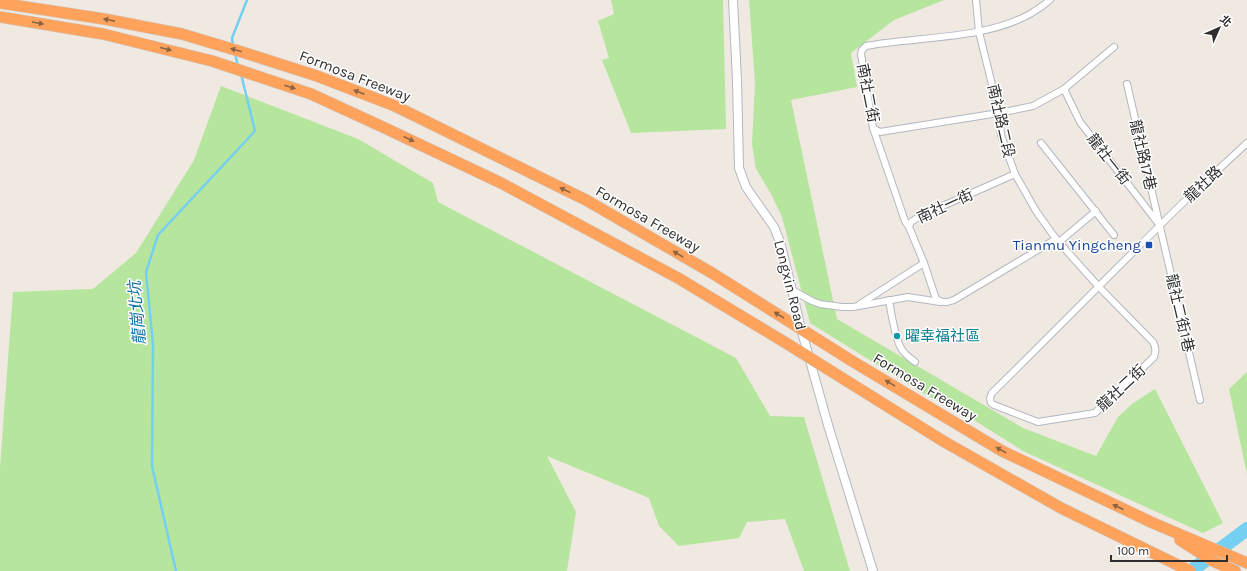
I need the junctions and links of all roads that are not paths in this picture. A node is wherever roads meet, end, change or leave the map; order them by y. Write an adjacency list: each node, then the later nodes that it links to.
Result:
1 (733, 0): 22 (street, Longxin Road)
2 (976, 0): 6 (street, 南社路二段)
3 (1050, 0): 6 (street)
4 (0, 3): 28 (highway, Formosa Freeway, one-way to 4, bridge)
5 (0, 17): 31 (highway, one-way to 31, bridge)
6 (979, 32): 10 (street, 南社路二段); 11 (street, 南社二街)
7 (1114, 47): 9 (street, 南社二街)
8 (1127, 84): 16 (street, 龍社路17巷)
9 (1064, 89): 10 (street, 南社二街); 16 (street, 龍社一街)
10 (999, 113): 11 (street, 南社二街); 14 (street, 南社路二段)
11 (873, 128): 17 (street)
12 (1041, 143): 15 (street)
13 (1247, 143): 16 (street, 龍社路)
14 (1015, 174): 17 (street, 南社一街); 19 (street, 南社路二段)
15 (1096, 211): 18 (street); 19 (street)
16 (1160, 226): 21 (street, 龍社二街); 27 (street, 龍社二街1巷)
17 (909, 227): 20 (street, 南社一街)
18 (1114, 235)
19 (1057, 241): 21 (street, 南社路二段); 24 (street)
20 (924, 263): 24 (street, 南社一街); 25 (street)
21 (1099, 287): 21 (street, 龍社二街)
22 (792, 290): 25 (street); 30 (street, Longxin Road)
23 (889, 300): 24 (street); 25 (street); 26 (street)
24 (940, 302)
25 (855, 307)
26 (915, 362)
27 (1200, 400)
28 (1153, 524): 29 (highway); 32 (highway, Formosa Freeway)
29 (1247, 563)
30 (873, 571)
31 (1190, 571)
32 (1235, 571)

